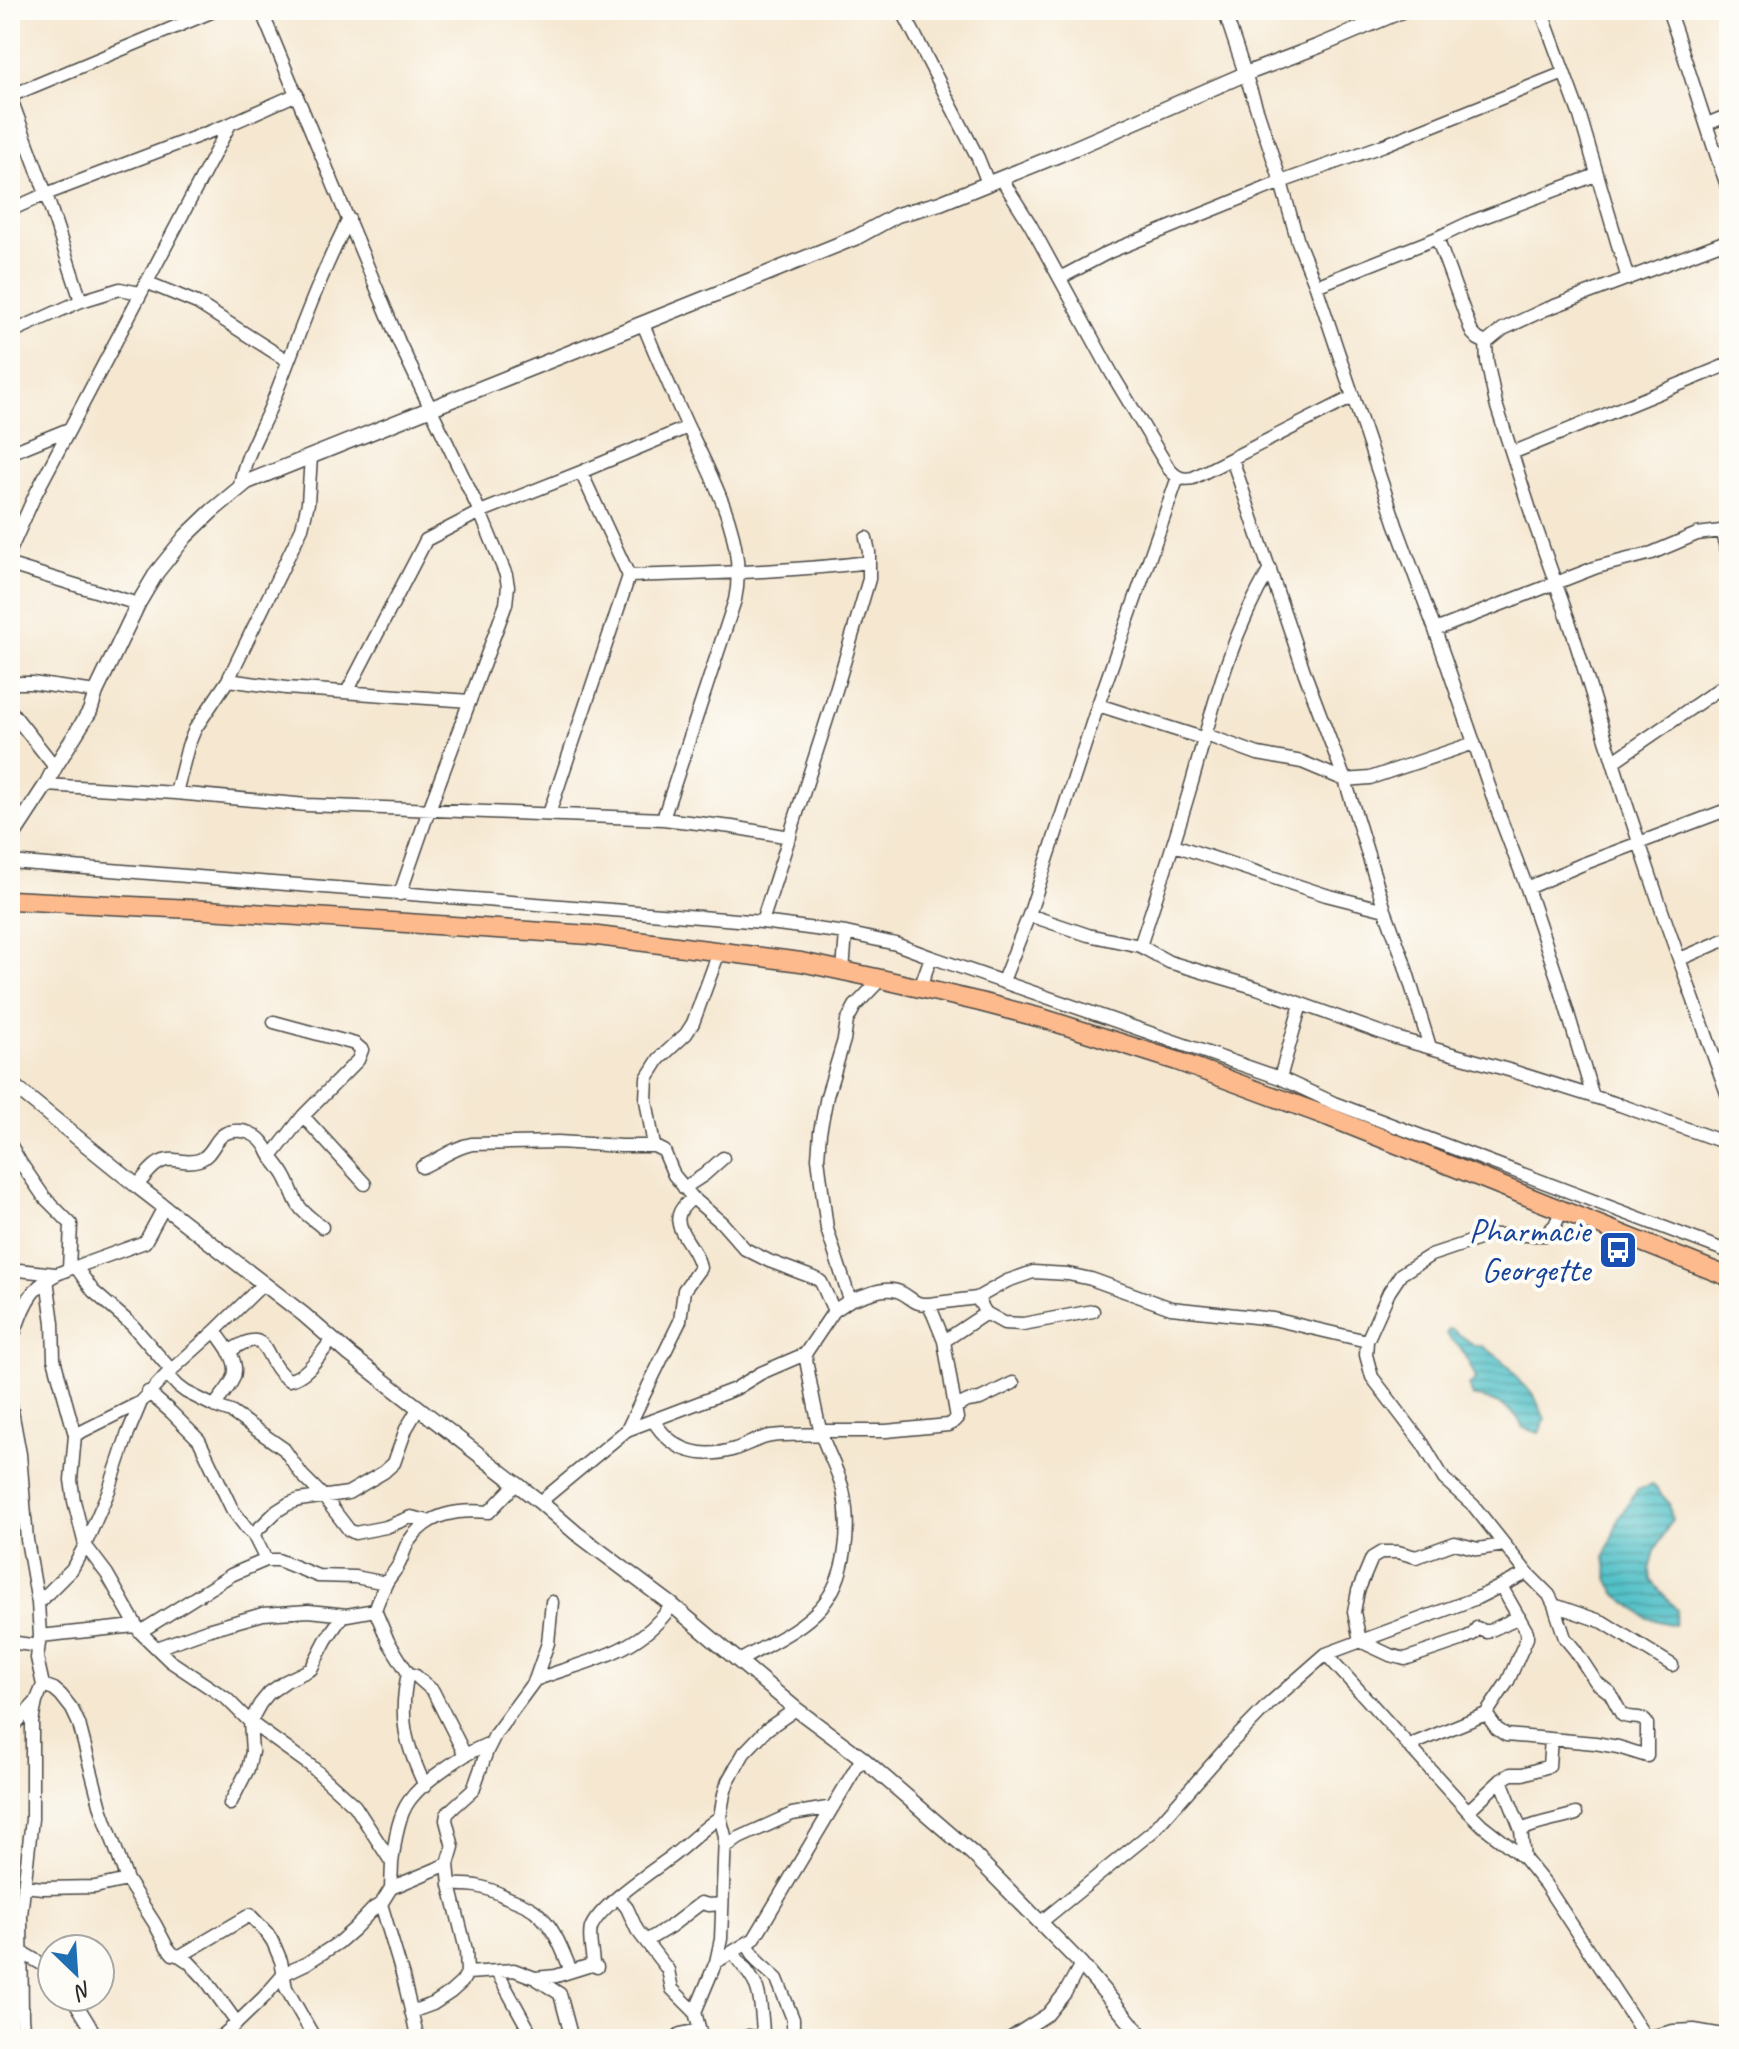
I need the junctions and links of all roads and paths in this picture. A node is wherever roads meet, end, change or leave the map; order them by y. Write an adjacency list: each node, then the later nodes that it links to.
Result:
1 (216, 10): 13 (street)
2 (261, 10): 12 (street)
3 (902, 10): 18 (street)
4 (1224, 10): 11 (street)
5 (1361, 10): 9 (street)
6 (1404, 10): 9 (street)
7 (1541, 10): 10 (street)
8 (1668, 10): 16 (street)
9 (1366, 25): 11 (street)
10 (1564, 73): 17 (street); 19 (street)
11 (1245, 74): 18 (street); 19 (street)
12 (297, 94): 15 (street); 23 (street)
13 (10, 96): 21 (street)
14 (1729, 115): 16 (street)
15 (230, 124): 21 (street); 29 (street)
16 (1707, 124): 20 (street)
17 (1596, 175): 24 (street); 27 (street)
18 (994, 180): 26 (street); 31 (street)
19 (1281, 182): 26 (street); 28 (street)
20 (1729, 191)
21 (46, 194): 22 (street); 30 (street)
22 (10, 210)
23 (349, 219): 34 (street); 37 (street)
24 (1437, 238): 28 (street); 33 (street)
25 (1729, 240): 27 (street)
26 (1060, 278): 45 (street)
27 (1628, 279): 33 (street)
28 (1316, 286): 36 (street)
29 (143, 287): 30 (street); 34 (street); 39 (street)
30 (81, 301): 32 (street)
31 (643, 324): 37 (street); 38 (street)
32 (10, 333)
33 (1486, 343): 41 (street)
34 (288, 361): 46 (street)
35 (1729, 364): 41 (street)
36 (1353, 397): 43 (street); 59 (street)
37 (431, 407): 42 (street); 47 (street)
38 (688, 427): 44 (street); 55 (street)
39 (69, 429): 40 (street); 50 (street)
40 (10, 453)
41 (1512, 453): 57 (street)
42 (311, 456): 46 (street); 60 (street)
43 (1232, 459): 45 (street); 54 (street)
44 (581, 472): 47 (street); 56 (street)
45 (1178, 477): 66 (street)
46 (240, 486): 58 (street)
47 (480, 512): 64 (street); 65 (street)
48 (1725, 530): 51 (street); 57 (street)
49 (866, 538): 52 (street)
50 (10, 551)
51 (1729, 557)
52 (869, 562): 55 (street); 79 (street)
53 (10, 565): 58 (street)
54 (1270, 569): 68 (street); 72 (street)
55 (739, 572): 56 (street); 78 (street)
56 (629, 576): 77 (street)
57 (1555, 583): 59 (street); 70 (street)
58 (138, 604): 63 (street)
59 (1435, 630): 69 (street)
60 (228, 680): 64 (street); 74 (street)
61 (1729, 682): 70 (street)
62 (10, 683): 63 (street)
63 (96, 692): 71 (street)
64 (347, 692): 65 (street)
65 (470, 701): 76 (street)
66 (1098, 705): 68 (street); 88 (street)
67 (10, 710): 71 (street)
68 (1205, 737): 72 (street); 82 (street)
69 (1474, 743): 72 (street); 84 (street)
70 (1614, 761): 81 (street)
71 (55, 767): 73 (street)
72 (1345, 780): 87 (street)
73 (46, 785): 74 (street); 80 (street)
74 (176, 793): 76 (street)
75 (1729, 809): 81 (street)
76 (429, 810): 77 (street); 85 (street)
77 (549, 814): 78 (street)
78 (663, 819): 79 (street)
79 (790, 837): 89 (street)
80 (10, 840)
81 (1640, 844): 84 (street); 95 (street)
82 (1174, 845): 87 (street); 92 (street)
83 (10, 862): 85 (street)
84 (1527, 888): 107 (street)
85 (400, 894): 89 (street)
86 (10, 900): 93 (main road)
87 (1385, 910): 102 (street)
88 (1029, 915): 92 (street); 98 (street)
89 (762, 922): 90 (street)
90 (846, 933): 94 (street); 96 (street)
91 (1729, 938): 95 (street)
92 (1140, 946): 100 (street)
93 (719, 952): 96 (main road); 112 (street)
94 (931, 957): 98 (street); 99 (street)
95 (1680, 959): 104 (street)
96 (843, 971): 97 (main road)
97 (881, 979): 99 (main road); 129 (street)
98 (1003, 981): 105 (street)
99 (920, 988): 120 (main road)
100 (1301, 1004): 102 (street); 105 (street)
101 (274, 1022): 109 (street)
102 (1430, 1047): 107 (street)
103 (1729, 1055): 104 (street)
104 (1715, 1059): 108 (street)
105 (1280, 1078): 122 (street)
106 (10, 1083): 117 (street)
107 (1593, 1097): 111 (street)
108 (1729, 1099)
109 (303, 1116): 113 (street); 116 (street)
110 (10, 1144): 123 (street)
111 (1729, 1144)
112 (654, 1146): 115 (street); 118 (street)
113 (271, 1157): 117 (street); 121 (street)
114 (723, 1158): 118 (street)
115 (422, 1167)
116 (365, 1184)
117 (137, 1186): 119 (street)
118 (688, 1193): 131 (street); 149 (street)
119 (164, 1207): 123 (street); 127 (street)
120 (1562, 1210): 126 (main road); 137 (street)
121 (322, 1227)
122 (1729, 1252)
123 (73, 1268): 125 (street); 141 (street)
124 (10, 1269): 125 (street)
125 (51, 1277): 138 (street); 151 (street)
126 (1729, 1277)
127 (263, 1284): 134 (street); 135 (street)
128 (977, 1298): 130 (street); 133 (street); 137 (street)
129 (850, 1300): 130 (street); 131 (street)
130 (929, 1304): 136 (street)
131 (834, 1311): 140 (street)
132 (1093, 1311): 133 (street)
133 (986, 1313): 136 (street)
134 (215, 1331): 139 (street); 141 (street)
135 (332, 1340): 139 (street); 146 (street)
136 (944, 1341): 147 (street)
137 (1367, 1341): 158 (street)
138 (10, 1345)
139 (229, 1352): 145 (street)
140 (805, 1354): 148 (street); 150 (street)
141 (169, 1372): 143 (street); 145 (street)
142 (1013, 1383): 147 (street)
143 (144, 1397): 151 (street); 156 (street); 157 (street)
144 (11, 1406): 164 (street)
145 (214, 1406): 153 (street)
146 (419, 1407): 152 (street); 153 (street)
147 (955, 1407): 150 (street)
148 (653, 1420): 149 (street); 150 (street)
149 (627, 1430): 154 (street)
150 (821, 1433): 176 (street)
151 (75, 1435): 157 (street)
152 (516, 1484): 154 (street); 155 (street)
153 (323, 1496): 155 (street); 156 (street)
154 (540, 1502): 165 (street)
155 (429, 1521): 161 (street)
156 (253, 1534): 159 (street)
157 (85, 1545): 164 (street); 170 (street)
158 (1504, 1545): 160 (street); 172 (street)
159 (266, 1560): 161 (street); 170 (street)
160 (1527, 1573): 162 (street); 166 (street)
161 (386, 1583): 167 (street)
162 (1501, 1586): 169 (street); 172 (street)
163 (552, 1602): 179 (street)
164 (38, 1603): 171 (street)
165 (672, 1605): 176 (street); 179 (street)
166 (1554, 1605): 177 (street); 186 (street)
167 (375, 1610): 168 (street); 178 (street)
168 (343, 1615): 174 (street); 184 (street)
169 (1519, 1617): 172 (street); 183 (street)
170 (138, 1629): 171 (street); 174 (street)
171 (39, 1641): 173 (street); 180 (street)
172 (1360, 1641): 175 (street)
173 (10, 1642)
174 (157, 1648): 184 (street)
175 (1326, 1654): 188 (street); 210 (street)
176 (739, 1661): 182 (street)
177 (1672, 1665)
178 (408, 1673): 189 (street); 192 (street)
179 (535, 1680): 187 (street)
180 (43, 1685): 181 (street); 203 (street)
181 (36, 1702): 185 (street); 205 (street)
182 (796, 1709): 190 (street); 197 (street)
183 (1486, 1714): 186 (street); 188 (street)
184 (250, 1722): 193 (street); 201 (street)
185 (10, 1730)
186 (1551, 1739): 191 (street)
187 (491, 1743): 189 (street); 202 (street)
188 (1408, 1746): 195 (street)
189 (465, 1755): 192 (street)
190 (862, 1758): 194 (street); 210 (street)
191 (1501, 1780): 195 (street); 198 (street)
192 (425, 1786): 201 (street)
193 (230, 1804)
194 (833, 1807): 199 (street); 212 (street)
195 (1468, 1811): 200 (street)
196 (1576, 1814): 198 (street)
197 (720, 1817): 199 (street); 207 (street)
198 (1521, 1830): 200 (street)
199 (725, 1848): 209 (street)
200 (1524, 1858): 235 (street)
201 (392, 1863): 206 (street)
202 (448, 1864): 204 (street); 206 (street)
203 (127, 1880): 205 (street); 215 (street)
204 (450, 1885): 219 (street); 221 (street)
205 (24, 1886): 213 (street)
206 (391, 1888): 208 (street)
207 (618, 1897): 211 (street); 219 (street)
208 (381, 1904): 222 (street); 224 (street)
209 (722, 1904): 211 (street); 217 (street)
210 (1041, 1922): 218 (street)
211 (646, 1941): 225 (street)
212 (747, 1944): 214 (street); 242 (street)
213 (18, 1950): 216 (street); 227 (street)
214 (733, 1953): 217 (street); 231 (street)
215 (180, 1956): 222 (street); 228 (street)
216 (36, 1961)
217 (716, 1962): 225 (street)
218 (1081, 1964): 243 (street); 244 (street)
219 (571, 1971): 223 (street)
220 (497, 1972): 221 (street); 223 (street); 239 (street)
221 (467, 1973): 224 (street)
222 (284, 1974): 228 (street); 237 (street)
223 (535, 1978): 240 (street)
224 (411, 2012): 238 (street)
225 (695, 2012): 229 (street)
226 (82, 2013): 236 (street)
227 (16, 2017): 233 (street)
228 (237, 2023): 234 (street)
229 (701, 2035): 241 (street)
230 (10, 2036): 233 (street)
231 (748, 2036)
232 (1729, 2036): 235 (street)
233 (24, 2037)
234 (222, 2038)
235 (1644, 2038)
236 (98, 2039)
237 (315, 2039)
238 (418, 2039)
239 (534, 2039)
240 (572, 2039)
241 (675, 2039)
242 (793, 2039)
243 (1009, 2039)
244 (1144, 2039)

